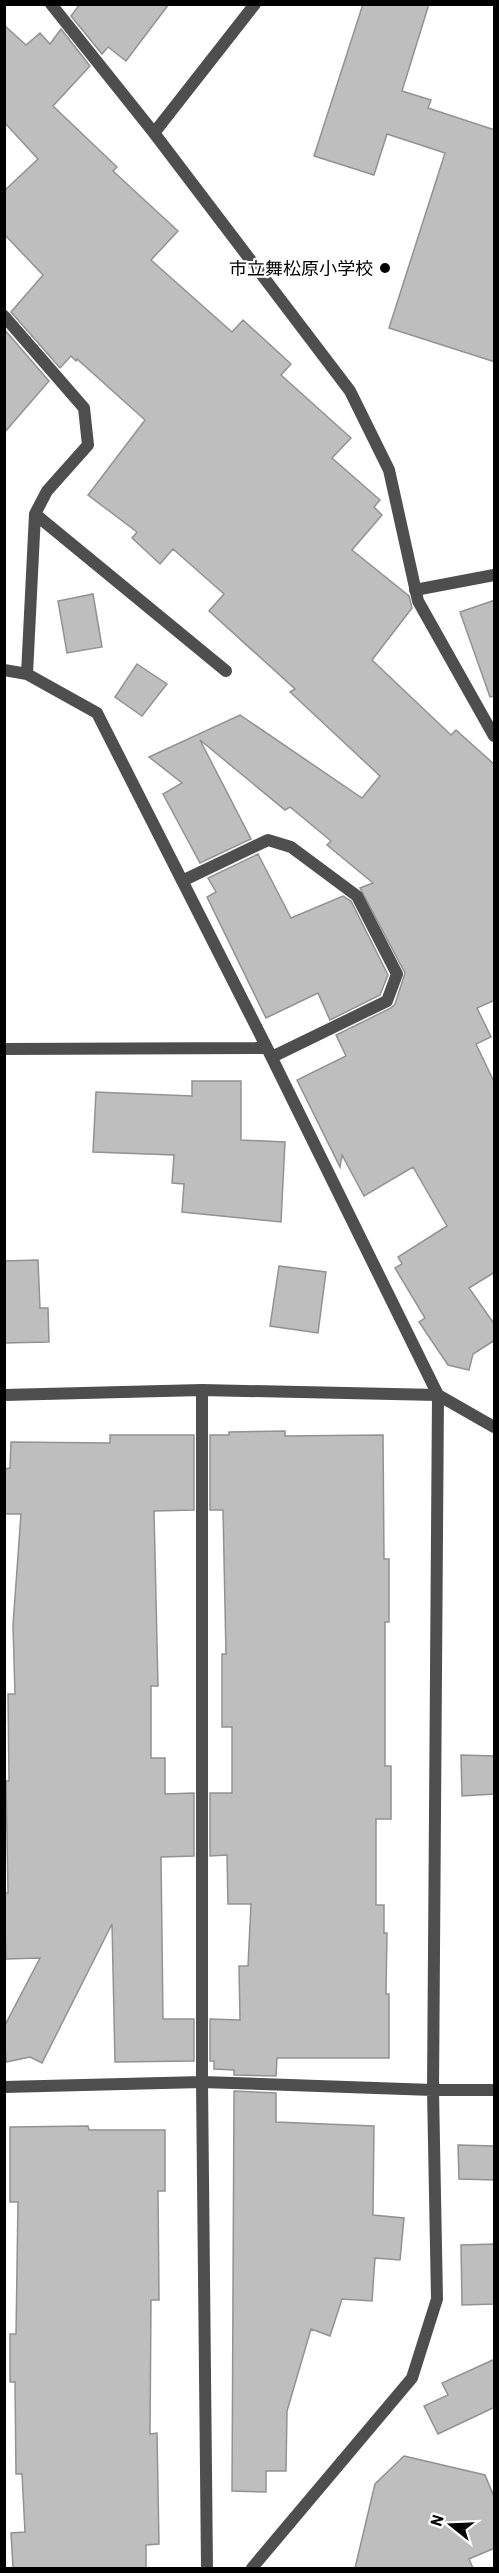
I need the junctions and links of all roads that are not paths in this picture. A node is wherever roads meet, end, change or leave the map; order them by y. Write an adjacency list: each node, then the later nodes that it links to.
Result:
1 (51, 4): 3 (street)
2 (255, 4): 3 (street)
3 (154, 133): 7 (street)
4 (4, 316): 5 (street)
5 (34, 514): 9 (street); 10 (street)
6 (495, 575): 7 (street)
7 (415, 590): 11 (street)
8 (4, 670): 10 (street)
9 (226, 671)
10 (27, 674): 12 (street)
11 (495, 736)
12 (182, 881): 14 (street); 14 (street)
13 (4, 1049): 14 (street)
14 (269, 1053): 17 (street)
15 (202, 1390): 16 (street); 17 (street); 19 (street)
16 (4, 1395)
17 (438, 1395): 18 (street); 21 (street)
18 (495, 1427)
19 (202, 2082): 20 (street); 21 (street); 23 (street)
20 (4, 2087)
21 (433, 2090): 22 (street); 24 (street)
22 (495, 2090)
23 (207, 2568)
24 (252, 2568)

